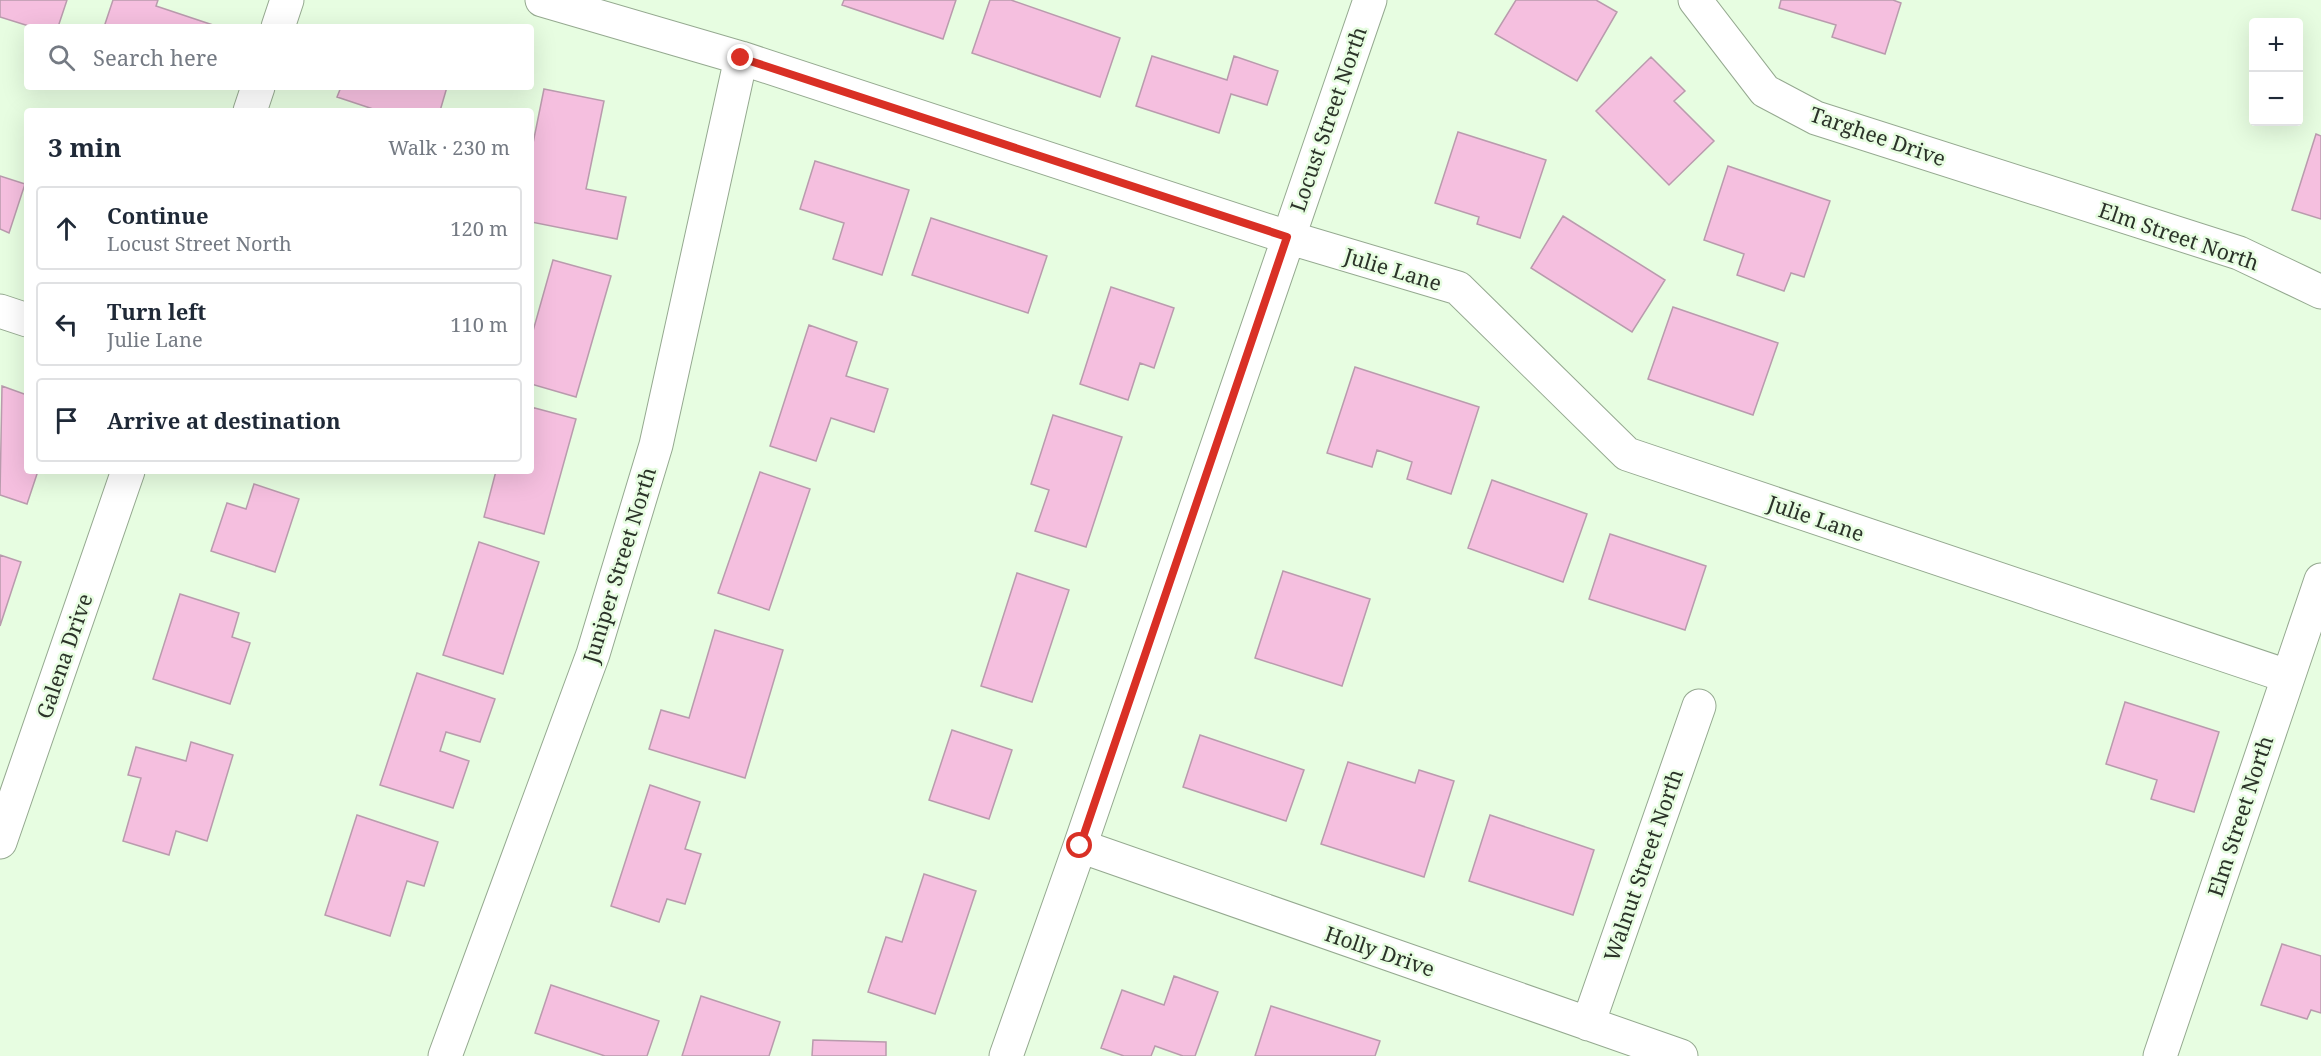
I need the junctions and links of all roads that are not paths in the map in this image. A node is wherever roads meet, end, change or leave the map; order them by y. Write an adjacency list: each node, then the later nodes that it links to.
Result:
1 (287, 0): 5 (street)
2 (542, 0): 6 (street, Julie Lane)
3 (1370, 0): 10 (street, Locust Street North)
4 (1695, 0): 9 (street, Targhee Drive)
5 (279, 24)
6 (741, 58): 10 (street, Julie Lane); 22 (street, Juniper Street North)
7 (257, 90): 8 (street)
8 (251, 108)
9 (2069, 199): 11 (street, Elm Street North)
10 (1287, 237): 16 (street, Julie Lane); 19 (street, Locust Street North)
11 (2321, 292)
12 (0, 311): 13 (street)
13 (24, 319)
14 (127, 474): 18 (street, Galena Drive)
15 (2321, 580): 16 (street, Elm Street North)
16 (2287, 676): 21 (street, Elm Street North)
17 (1699, 706): 20 (street, Walnut Street North)
18 (0, 842)
19 (1080, 846): 20 (street, Holly Drive); 23 (street, Locust Street North)
20 (1588, 1024): 24 (street, Holly Drive)
21 (2164, 1055)
22 (445, 1056)
23 (1006, 1056)
24 (1681, 1056)

